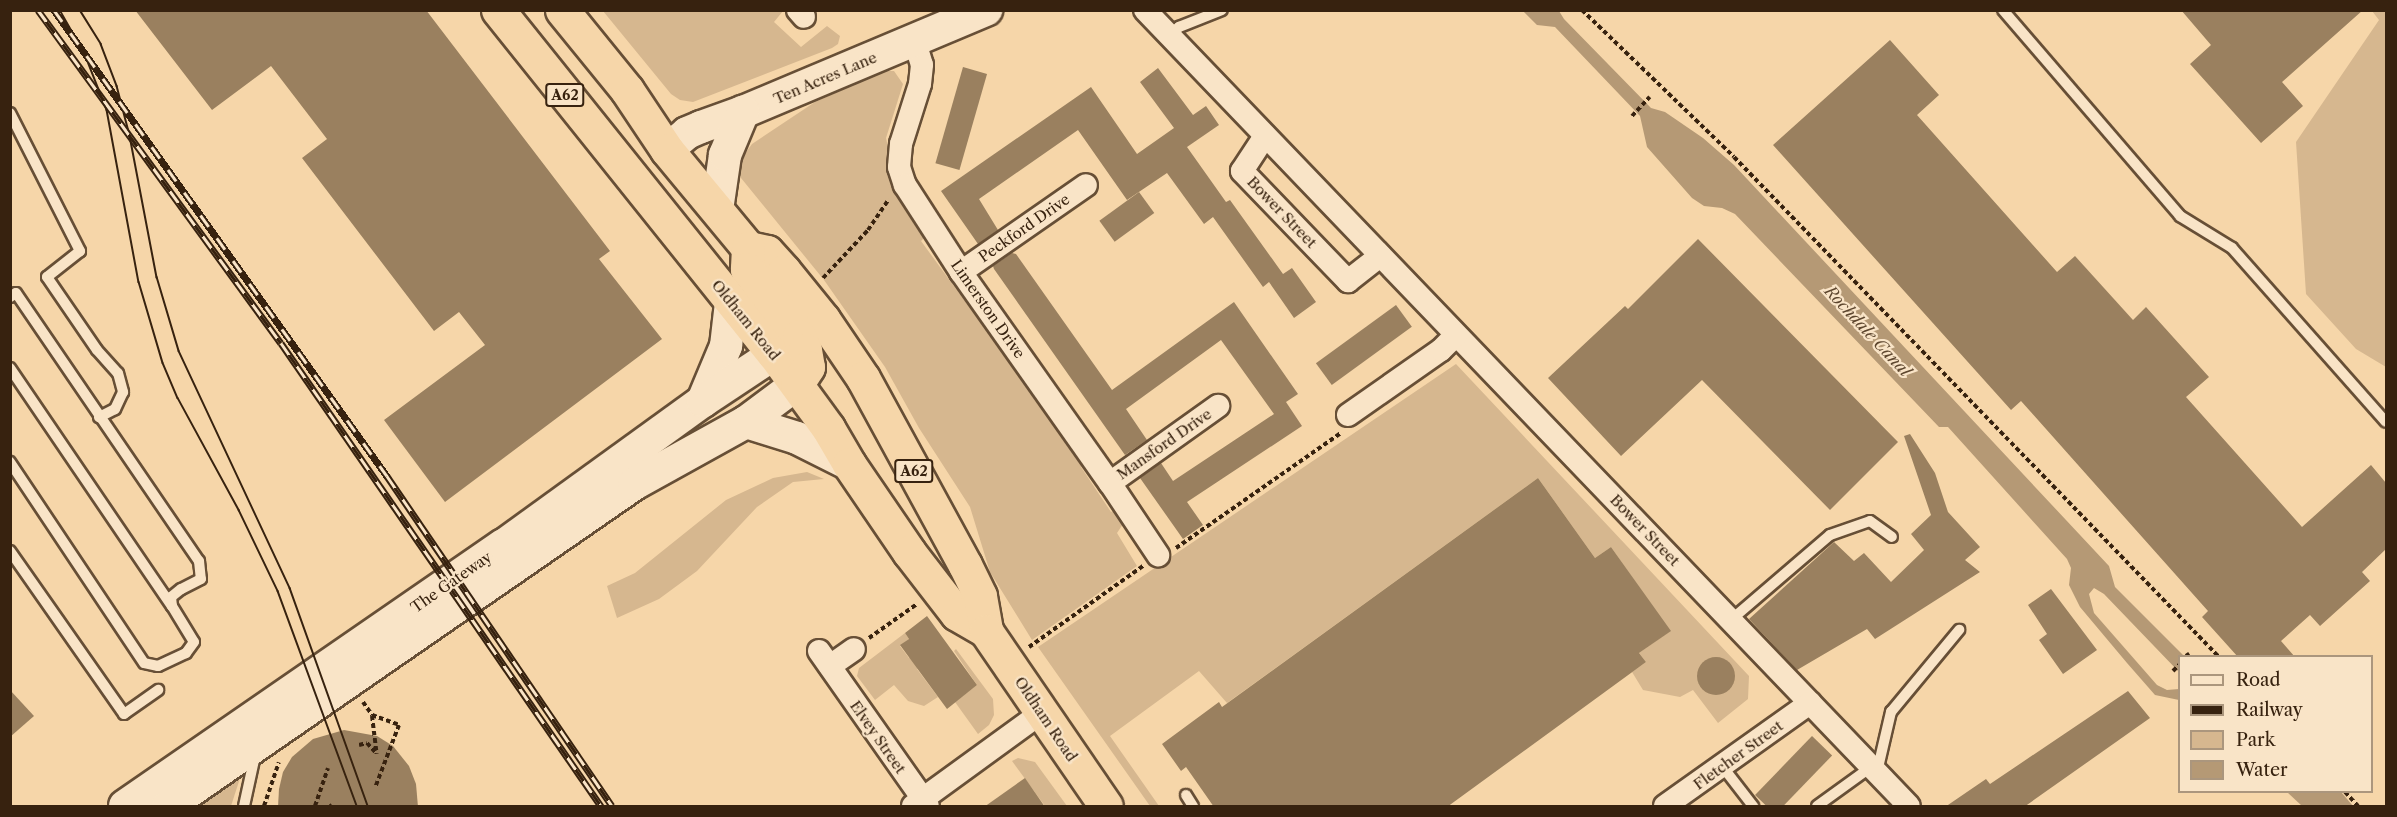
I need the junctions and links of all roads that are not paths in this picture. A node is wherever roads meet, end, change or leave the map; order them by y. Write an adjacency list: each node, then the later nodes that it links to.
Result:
1 (498, 10): 13 (highway, Oldham Road / A62)
2 (562, 10): 12 (highway)
3 (986, 10): 8 (street, Ten Acres Lane)
4 (1145, 10): 7 (street, Bower Street)
5 (1222, 10): 7 (lane)
6 (2003, 10): 29 (lane)
7 (1169, 35): 11 (street, Bower Street)
8 (914, 39): 9 (street, Ten Acres Lane); 17 (street, Limerston Drive)
9 (743, 112): 12 (street, Ten Acres Lane); 15 (street)
10 (10, 113): 27 (lane)
11 (1265, 136): 16 (street, Bower Street); 16 (street, Bower Street)
12 (667, 150): 13 (highway); 15 (highway)
13 (632, 178): 19 (highway, Oldham Road / A62)
14 (1086, 185): 17 (street, Peckford Drive)
15 (717, 210): 21 (highway)
16 (1380, 256): 20 (street, Bower Street)
17 (961, 272): 32 (street, Limerston Drive)
18 (10, 297): 27 (lane)
19 (731, 303): 21 (highway, Oldham Road / A62); 24 (street)
20 (1456, 335): 26 (street); 37 (street, Bower Street)
21 (799, 336): 23 (highway, Oldham Road / A62); 24 (street, The Gateway); 39 (highway, Oldham Road / A62)
22 (10, 369): 36 (lane)
23 (797, 384): 28 (street, The Gateway); 31 (highway, Oldham Road / A62)
24 (703, 401): 44 (street, The Gateway)
25 (1218, 406): 32 (street, Mansford Drive)
26 (1348, 415)
27 (99, 417): 36 (lane)
28 (746, 422): 31 (street); 44 (street, The Gateway)
29 (2386, 422)
30 (10, 462): 36 (lane)
31 (849, 464): 39 (highway, Oldham Road / A62)
32 (1110, 483): 35 (street, Limerston Drive)
33 (1892, 537): 37 (lane)
34 (10, 551): 41 (lane)
35 (1158, 555)
36 (172, 606)
37 (1731, 619): 42 (street, Bower Street)
38 (1959, 630): 46 (lane)
39 (986, 631): 43 (highway, Oldham Road / A62)
40 (854, 649): 48 (street, Elvey Street)
41 (158, 690)
42 (1810, 703): 45 (street, Fletcher Street); 46 (street, Bower Street)
43 (1041, 713): 48 (street); 52 (highway, Oldham Road / A62)
44 (261, 742): 49 (street, The Gateway); 50 (street, The Gateway); 51 (lane)
45 (1722, 766): 54 (street, Fletcher Street); 55 (lane)
46 (1874, 771): 56 (lane); 57 (street, Bower Street)
47 (1186, 795): 53 (lane)
48 (921, 804)
49 (125, 807)
50 (168, 807)
51 (244, 807)
52 (1106, 807)
53 (1193, 807)
54 (1665, 807)
55 (1753, 807)
56 (1817, 807)
57 (1909, 807)

